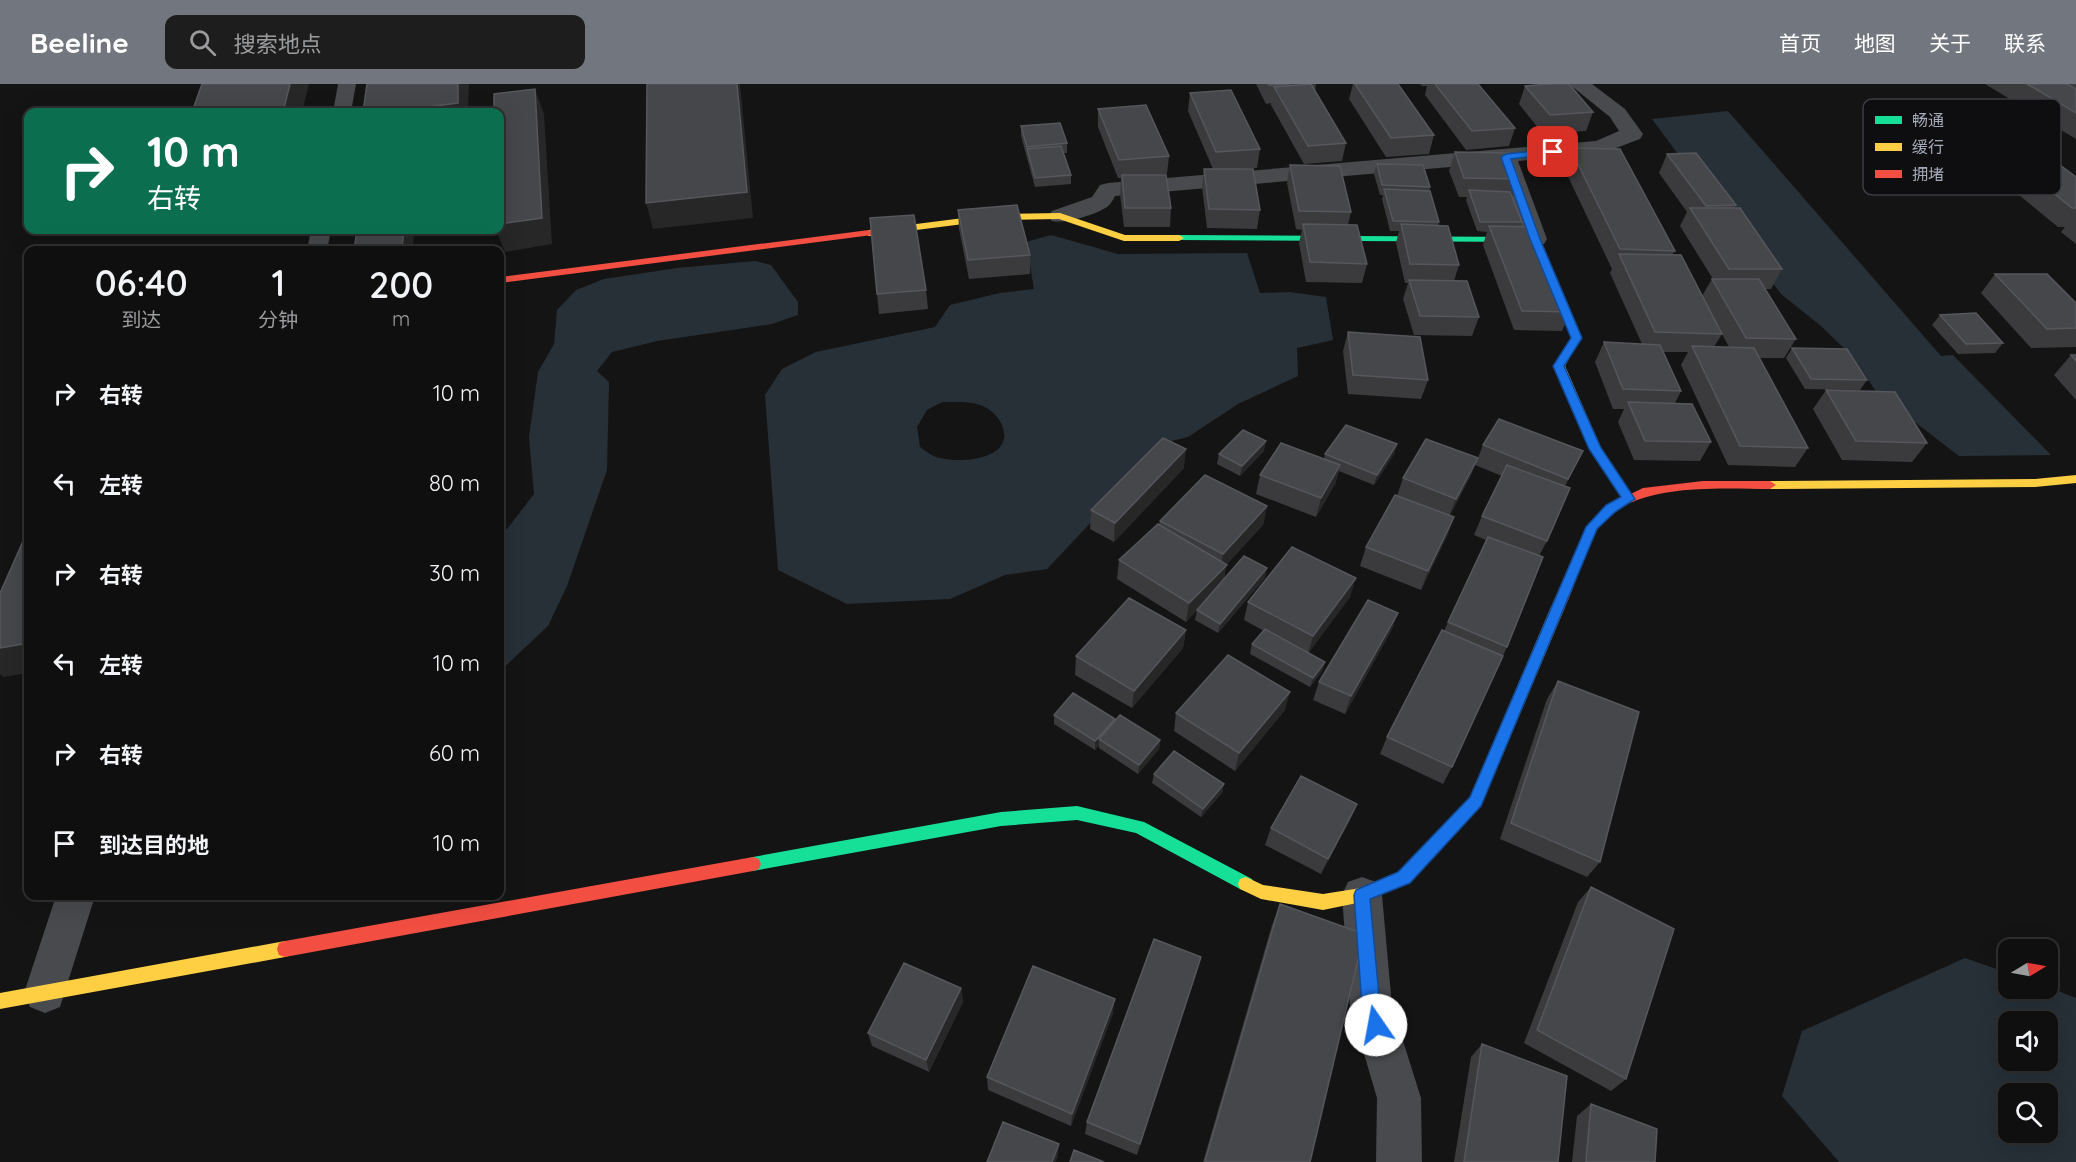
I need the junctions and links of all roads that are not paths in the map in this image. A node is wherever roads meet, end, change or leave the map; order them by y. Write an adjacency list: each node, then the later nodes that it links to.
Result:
1 (347, 84): 3 (lane)
2 (1579, 84): 4 (street)
3 (343, 108)
4 (1506, 157): 5 (street); 6 (street)
5 (1060, 216): 6 (street); 7 (street)
6 (1535, 239): 9 (street)
7 (504, 279)
8 (2076, 479): 9 (street)
9 (1629, 499): 10 (street)
10 (1362, 895): 12 (street); 14 (street)
11 (74, 900): 12 (street)
12 (45, 993): 13 (street)
13 (0, 1001)
14 (1399, 1162)

